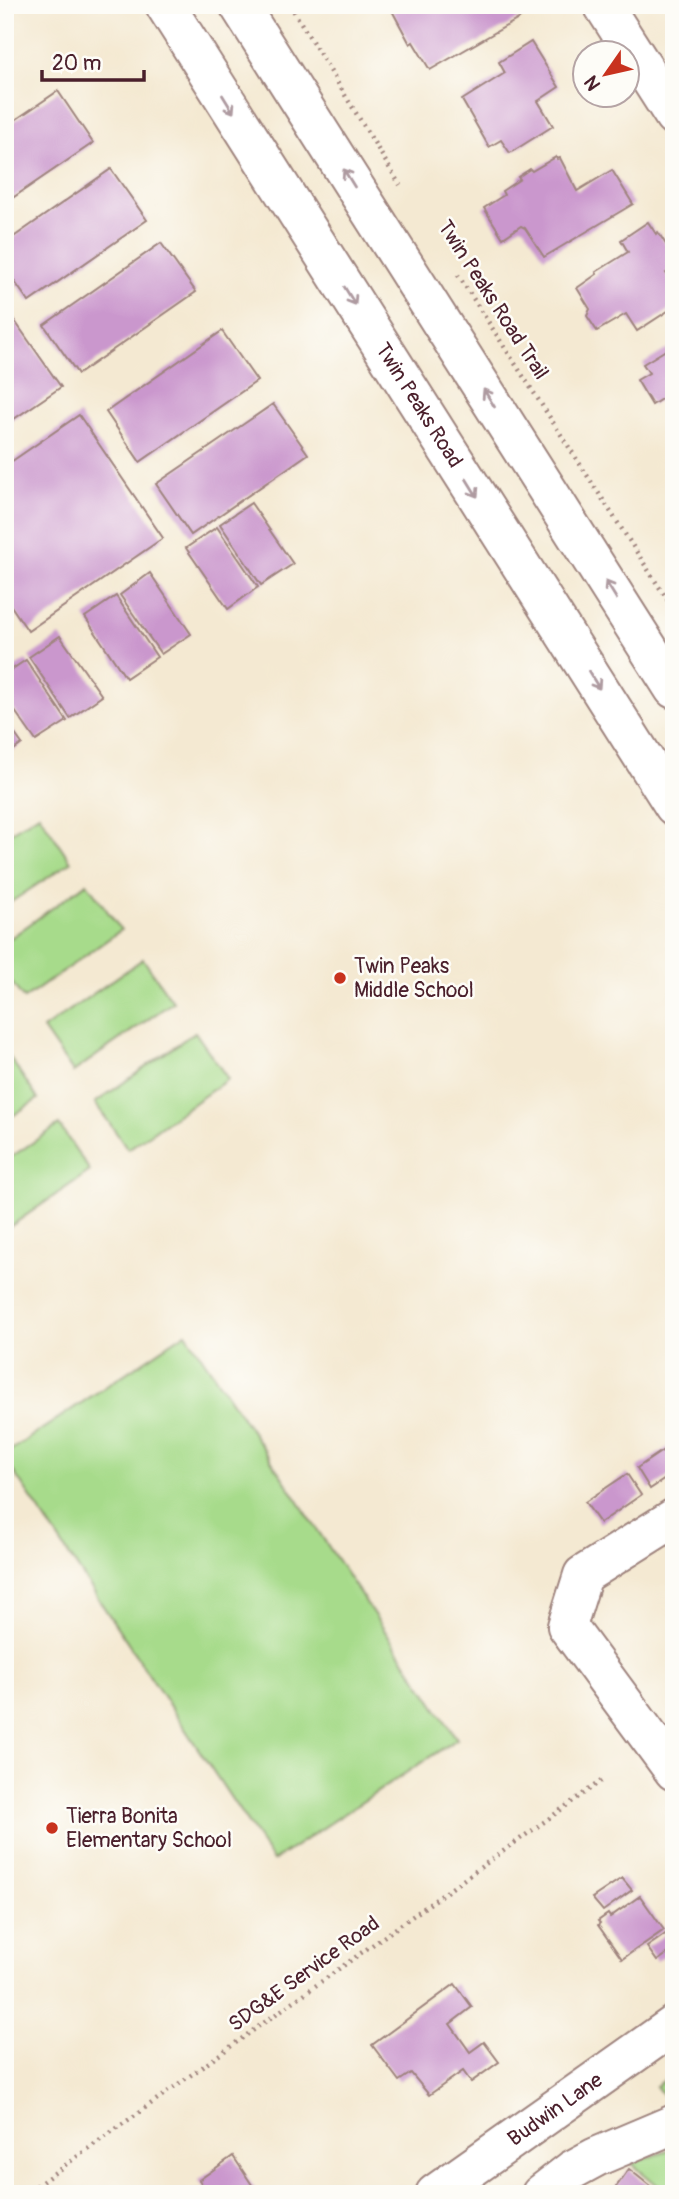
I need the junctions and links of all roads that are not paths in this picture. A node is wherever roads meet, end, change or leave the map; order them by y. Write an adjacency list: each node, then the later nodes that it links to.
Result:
1 (165, 5): 6 (main road, Twin Peaks Road, one-way to 6)
2 (239, 5): 5 (main road, one-way to 2)
3 (603, 5): 4 (main road)
4 (674, 116)
5 (674, 689)
6 (674, 806)
7 (674, 1518): 8 (main road)
8 (674, 1771)
9 (674, 2025): 11 (main road, Budwin Lane)
10 (674, 2124): 12 (main road)
11 (435, 2194)
12 (541, 2194)

